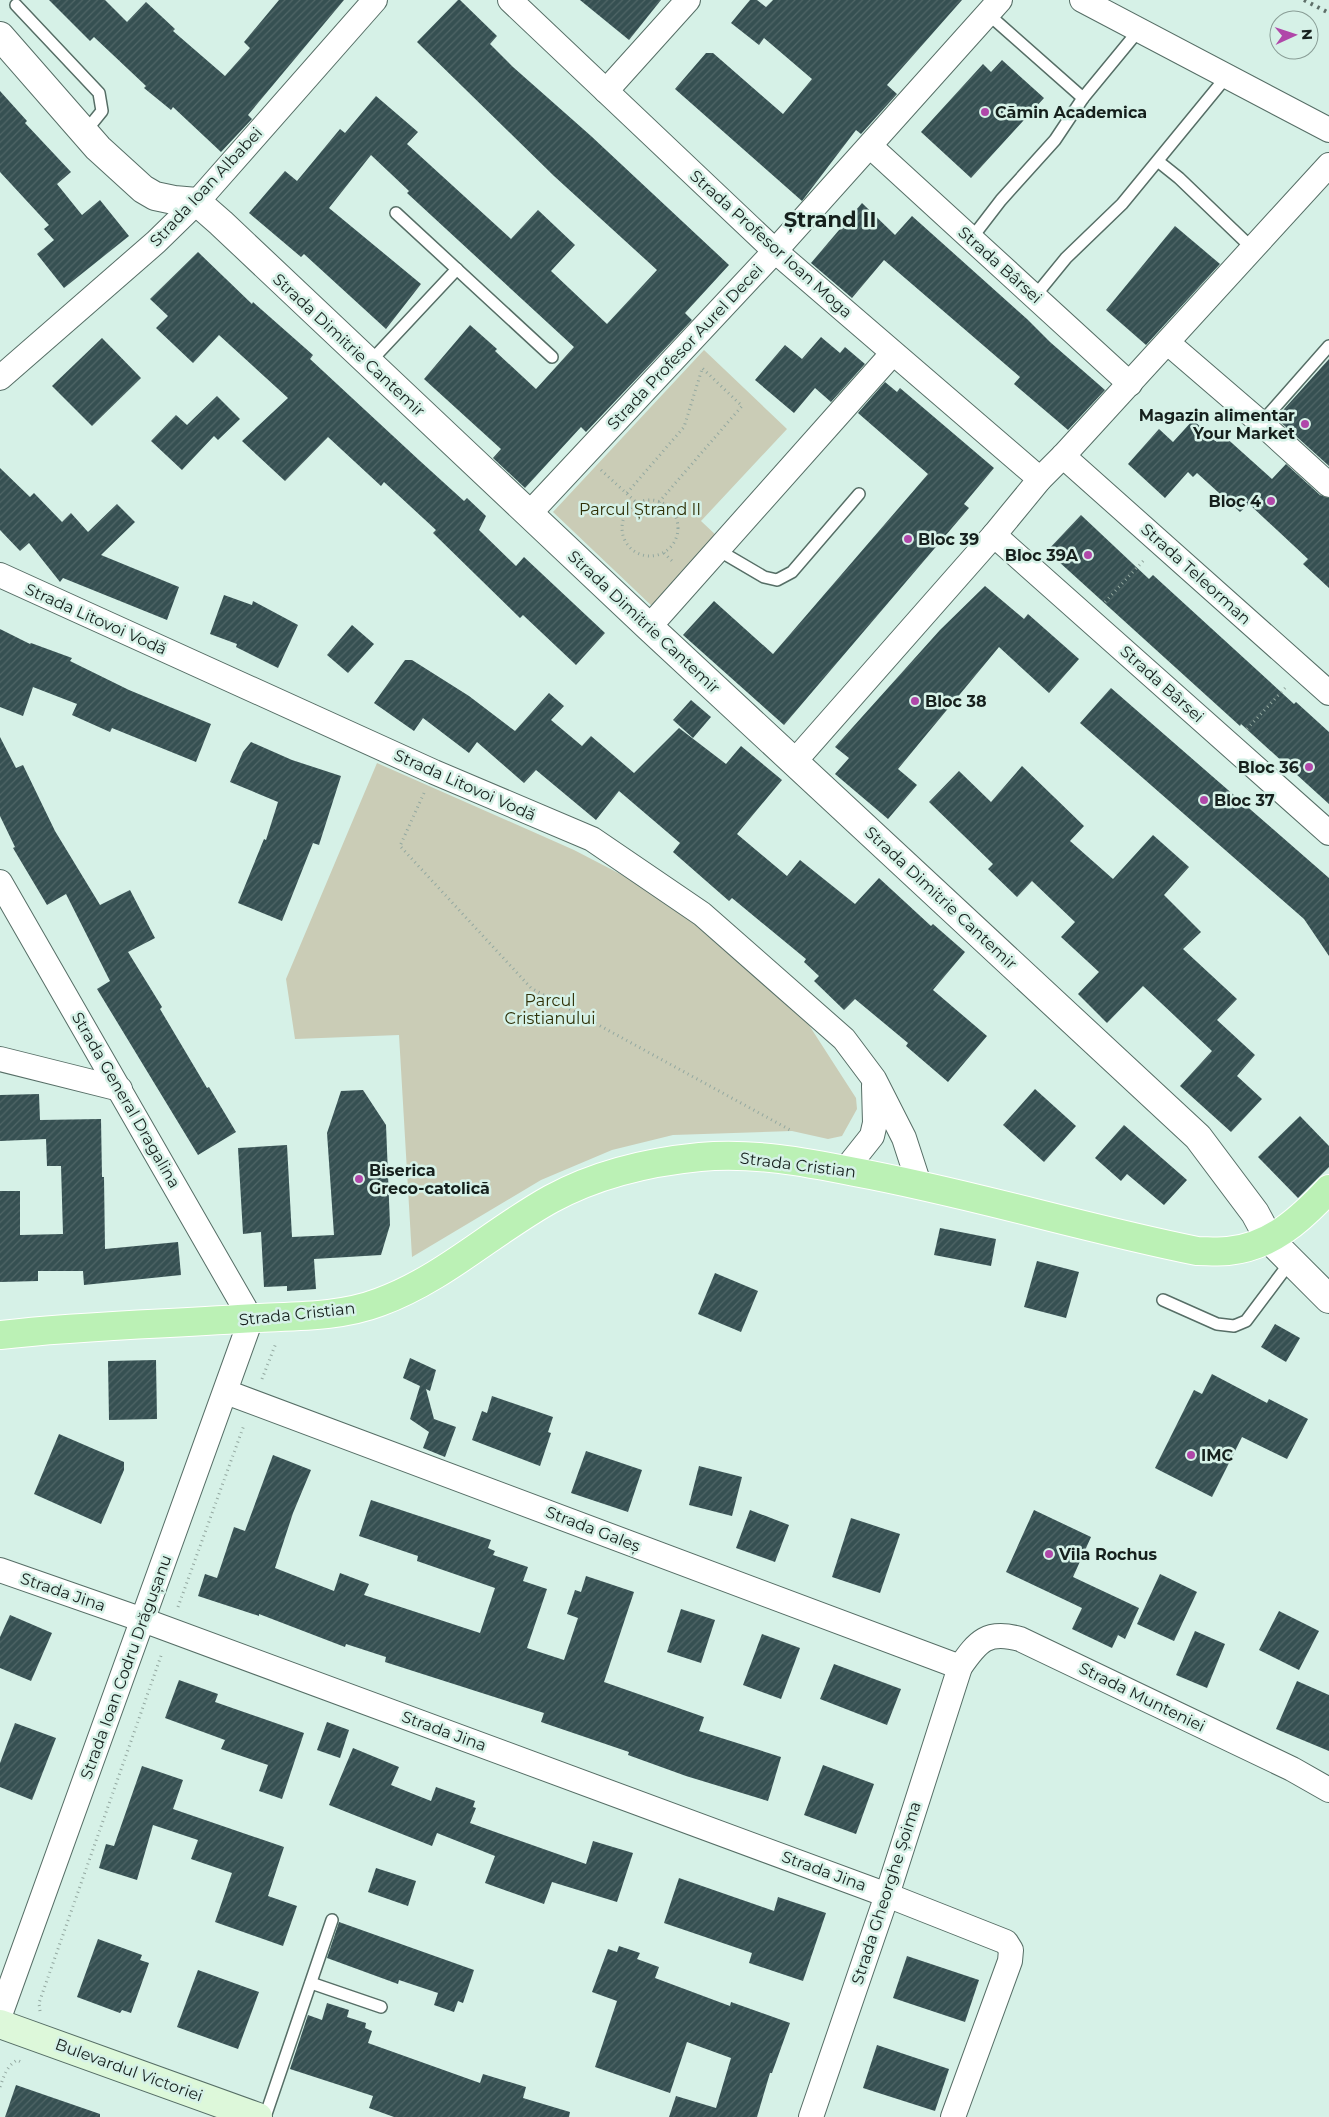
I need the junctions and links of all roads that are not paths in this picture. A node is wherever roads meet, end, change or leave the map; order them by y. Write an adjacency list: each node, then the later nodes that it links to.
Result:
1 (375, 0): 17 (street, Strada Ioan Albabei)
2 (510, 0): 10 (street, Strada Profesor Ioan Moga)
3 (688, 0): 10 (street)
4 (1082, 0): 7 (street)
5 (16, 5): 13 (lane)
6 (994, 7): 11 (lane); 14 (street, Strada Profesor Aurel Decei)
7 (1139, 30): 9 (street); 11 (lane)
8 (0, 36): 13 (street)
9 (1227, 76): 12 (street); 15 (lane)
10 (606, 91): 21 (street, Strada Profesor Ioan Moga)
11 (1083, 98): 19 (lane)
12 (1329, 130)
13 (85, 132): 17 (street)
14 (870, 146): 19 (street, Strada Bârsei); 21 (street, Strada Profesor Aurel Decei)
15 (1158, 162): 20 (lane); 23 (lane)
16 (1329, 165): 20 (street)
17 (197, 202): 28 (street, Strada Dimitrie Cantemir); 29 (street, Strada Ioan Albabei)
18 (396, 213): 22 (lane)
19 (971, 239): 23 (street, Strada Bârsei)
20 (1253, 249): 24 (street)
21 (775, 250): 26 (street, Strada Profesor Ioan Moga); 36 (street, Strada Profesor Aurel Decei)
22 (457, 269): 27 (lane); 28 (lane)
23 (1035, 296): 30 (street, Strada Bârsei)
24 (1168, 343): 30 (street); 31 (street)
25 (1329, 346): 31 (lane)
26 (892, 354): 33 (street, Strada Profesor Ioan Moga); 38 (street)
27 (552, 357)
28 (368, 364): 36 (street, Strada Dimitrie Cantemir)
29 (0, 378)
30 (1130, 384): 32 (street)
31 (1261, 423): 34 (street)
32 (1064, 456): 33 (street); 41 (street, Strada Teleorman)
33 (1040, 479): 37 (street)
34 (1329, 485)
35 (859, 494): 38 (lane)
36 (529, 514): 40 (street, Strada Dimitrie Cantemir)
37 (994, 535): 42 (street); 43 (street, Strada Bârsei)
38 (718, 550): 40 (street)
39 (0, 575): 46 (street, Strada Litovoi Vodă)
40 (649, 627): 42 (street, Strada Dimitrie Cantemir)
41 (1329, 693)
42 (794, 762): 51 (street, Strada Dimitrie Cantemir)
43 (1329, 833)
44 (0, 882): 47 (street, Strada General Dragalina)
45 (0, 1059): 47 (street)
46 (874, 1079): 48 (street); 49 (street, Strada Litovoi Vodă)
47 (120, 1089): 55 (street, Strada General Dragalina)
48 (845, 1170): 49 (main road, Strada Cristian); 55 (main road, Strada Cristian)
49 (920, 1184): 51 (main road, Strada Cristian)
50 (1329, 1189): 51 (main road, Strada Cristian)
51 (1269, 1239): 52 (street)
52 (1291, 1261): 53 (street); 54 (lane)
53 (1329, 1299)
54 (1163, 1300)
55 (251, 1319): 56 (main road, Strada Cristian); 57 (street, Strada Ioan Codru Drăgușanu)
56 (0, 1335)
57 (226, 1392): 59 (street, Strada Ioan Codru Drăgușanu); 60 (street, Strada Galeș)
58 (0, 1570): 59 (street, Strada Jina)
59 (143, 1620): 62 (street, Strada Jina); 66 (street, Strada Ioan Codru Drăgușanu)
60 (960, 1667): 61 (street, Strada Munteniei); 62 (street, Strada Gheorghe Șoima)
61 (1329, 1790)
62 (887, 1895): 70 (street, Strada Gheorghe Șoima); 71 (street, Strada Jina)
63 (332, 1920): 64 (lane)
64 (311, 1983): 65 (lane); 69 (lane)
65 (381, 2007)
66 (0, 2015)
67 (0, 2024): 68 (main road, Bulevardul Victoriei)
68 (258, 2117)
69 (265, 2117)
70 (810, 2117)
71 (953, 2117)

